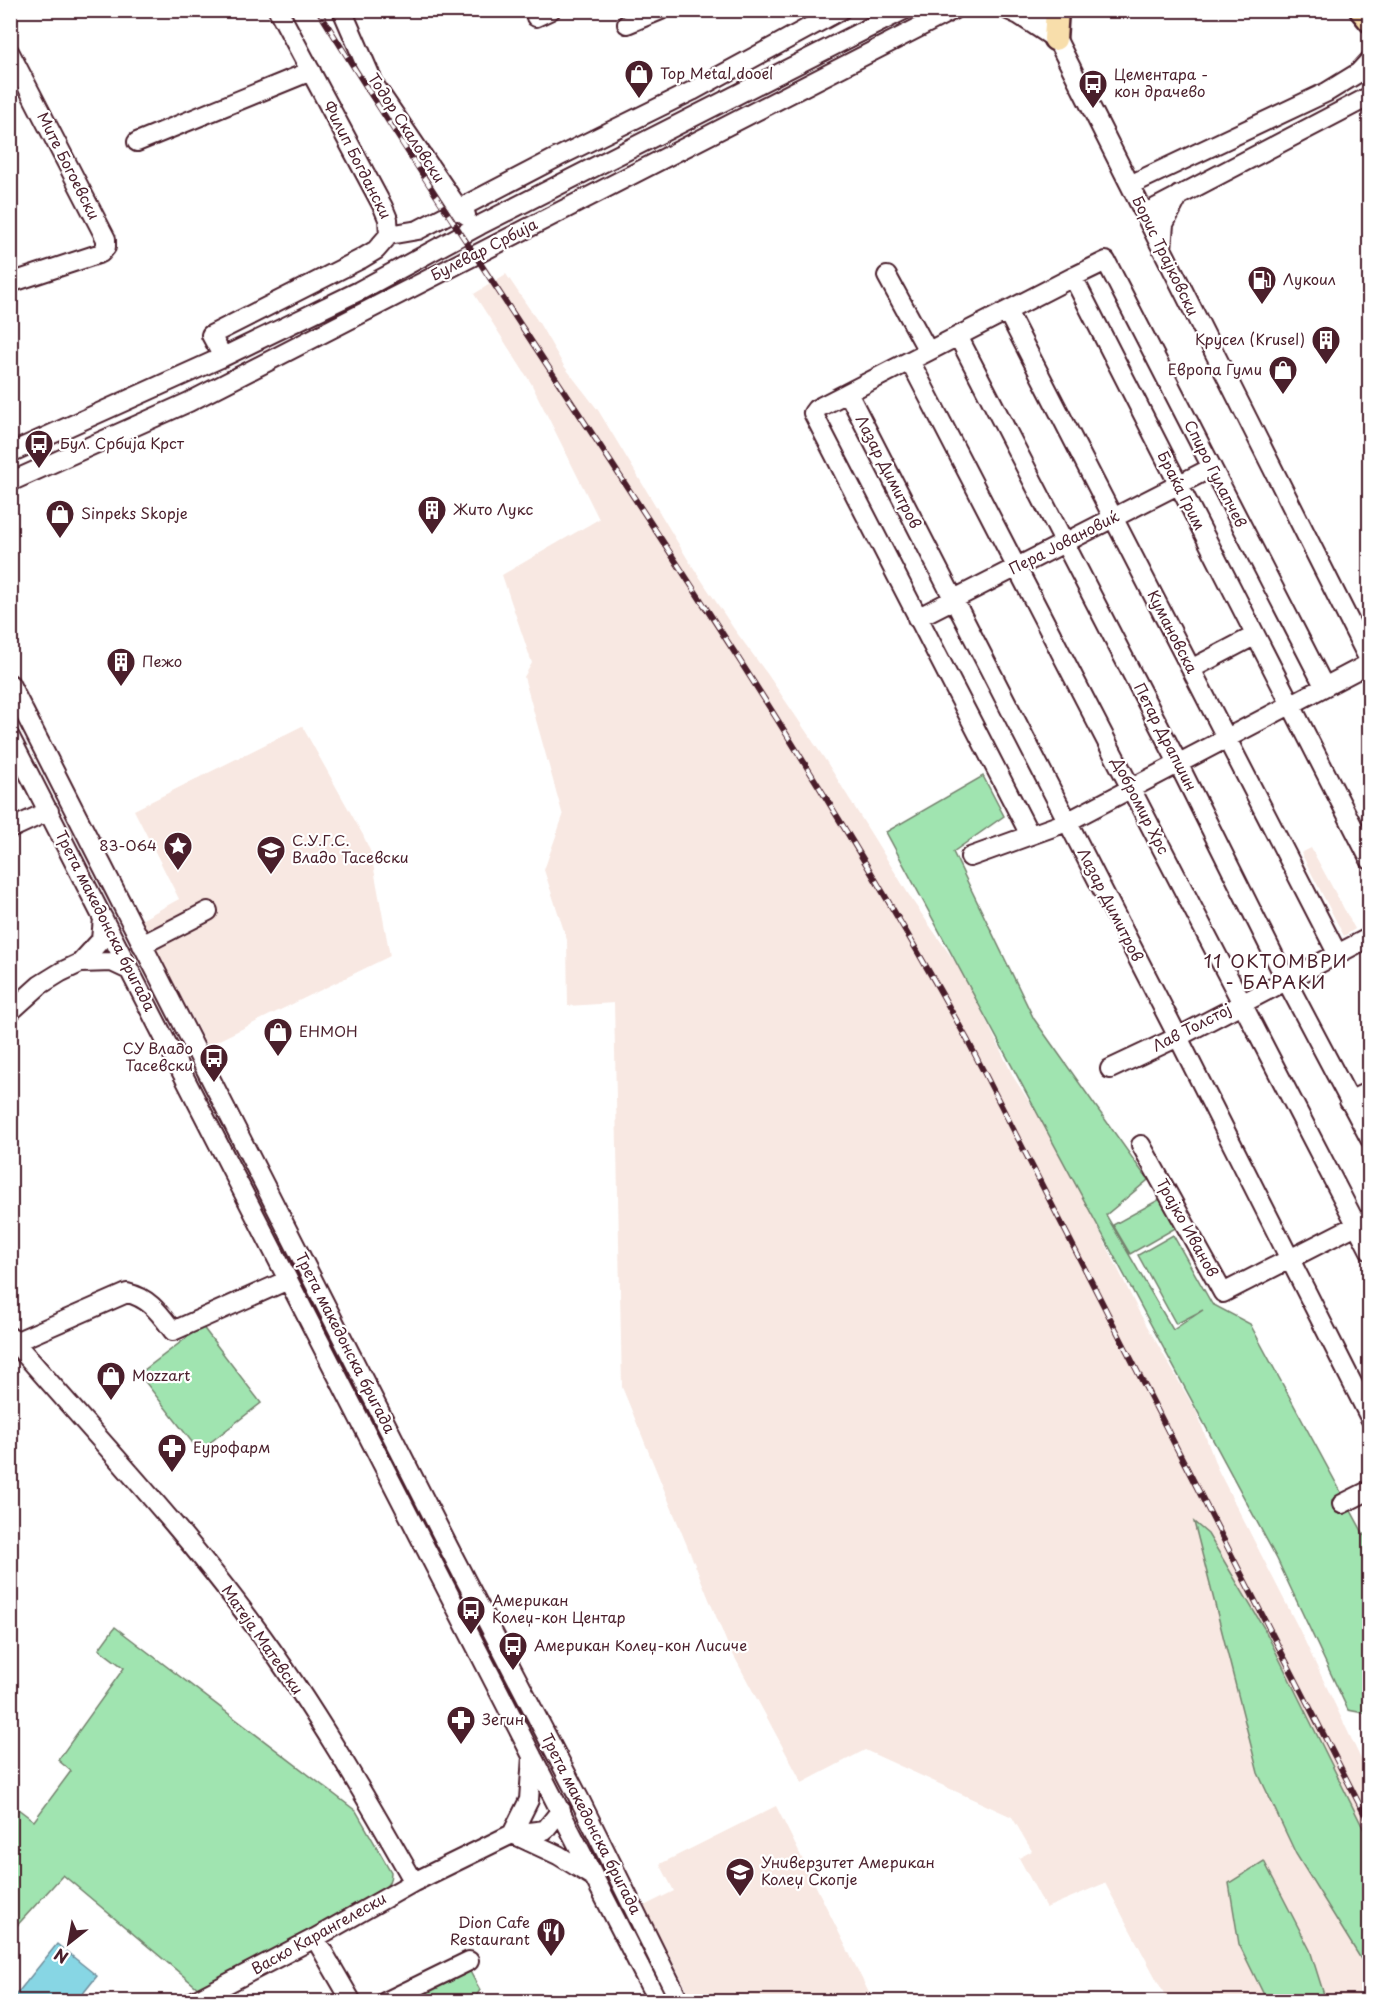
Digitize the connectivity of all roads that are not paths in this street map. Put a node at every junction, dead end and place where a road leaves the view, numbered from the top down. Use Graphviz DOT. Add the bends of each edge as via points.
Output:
graph roads {
  1 [pos="278,10"];
  2 [pos="342,10"];
  3 [pos="660,10"];
  4 [pos="841,10"];
  5 [pos="904,10"];
  6 [pos="969,10"];
  7 [pos="1008,10"];
  8 [pos="1042,10"];
  9 [pos="1056,10"];
  10 [pos="1361,10"];
  11 [pos="949,13"];
  12 [pos="1370,21"];
  13 [pos="627,24"];
  14 [pos="1055,39"];
  15 [pos="10,53"];
  16 [pos="1370,60"];
  17 [pos="311,71"];
  18 [pos="1370,96"];
  19 [pos="137,142"];
  20 [pos="1113,150"];
  21 [pos="1164,170"];
  22 [pos="1130,185"];
  23 [pos="1179,195"];
  24 [pos="459,209"];
  25 [pos="1144,214"];
  26 [pos="480,225"];
  27 [pos="389,235"];
  28 [pos="1162,252"];
  29 [pos="887,276"];
  30 [pos="1073,277"];
  31 [pos="10,283"];
  32 [pos="1007,311"];
  33 [pos="958,336"];
  34 [pos="928,351"];
  35 [pos="223,357"];
  36 [pos="910,361"];
  37 [pos="848,393"];
  38 [pos="10,453"];
  39 [pos="1212,468"];
  40 [pos="10,482"];
  41 [pos="1178,485"];
  42 [pos="1113,518"];
  43 [pos="1065,543"];
  44 [pos="1016,567"];
  45 [pos="953,599"];
  46 [pos="917,618"];
  47 [pos="1254,636"];
  48 [pos="1370,662"];
  49 [pos="1191,669"];
  50 [pos="10,684"];
  51 [pos="1324,686"];
  52 [pos="1289,705"];
  53 [pos="10,737"];
  54 [pos="1226,738"];
  55 [pos="1179,763"];
  56 [pos="1131,788"];
  57 [pos="50,811"];
  58 [pos="1067,822"];
  59 [pos="10,829"];
  60 [pos="1030,835"];
  61 [pos="970,857"];
  62 [pos="1370,860"];
  63 [pos="208,911"];
  64 [pos="103,918"];
  65 [pos="1370,937"];
  66 [pos="142,945"];
  67 [pos="1337,953"];
  68 [pos="80,963"];
  69 [pos="129,970"];
  70 [pos="1286,980"];
  71 [pos="1240,1003"];
  72 [pos="10,1012"];
  73 [pos="1178,1037"];
  74 [pos="1110,1069"];
  75 [pos="1370,1091"];
  76 [pos="1349,1101"];
  77 [pos="1370,1140"];
  78 [pos="1141,1145"];
  79 [pos="1363,1221"];
  80 [pos="1370,1251"];
  81 [pos="1290,1259"];
  82 [pos="288,1280"];
  83 [pos="13,1340"];
  84 [pos="1370,1418"];
  85 [pos="1370,1490"];
  86 [pos="1342,1504"];
  87 [pos="532,1756"];
  88 [pos="580,1802"];
  89 [pos="561,1810"];
  90 [pos="512,1834"];
  91 [pos="594,1877"];
  92 [pos="414,1882"];
  93 [pos="315,1938"];
  94 [pos="469,1961"];
  95 [pos="192,2001"];
  96 [pos="352,2001"];
  97 [pos="385,2001"];
  98 [pos="658,2001"];
  99 [pos="680,2001"];
  1 -- 17 [label="street, Филип Богдански"];
  2 -- 24 [label="street, Тодор Скаловски" via="375,86"];
  3 -- 13 [label="street"];
  4 -- 24 [label="street"];
  5 -- 26 [label="street, Булевар Србија"];
  6 -- 11 [label="street, Булевар Србија"];
  7 -- 14 [label="street"];
  8 -- 14 [label="street, Борис Трајковски"];
  9 -- 14 [label="main road"];
  10 -- 12 [label="main road"];
  11 -- 40 [label="street, Булевар Србија" via="189,402"];
  14 -- 20 [label="street, Борис Трајковски"];
  15 -- 31 [label="street, Мите Богоевски" via="106,239 101,253"];
  16 -- 21 [label="street" via="1359,73 1327,92"];
  17 -- 19 [label="street"];
  17 -- 27 [label="street, Филип Богдански" via="383,207"];
  18 -- 23 [label="street"];
  20 -- 21 [label="street" via="1139,167"];
  20 -- 22 [label="street, Борис Трајковски"];
  21 -- 22 [label="street"];
  22 -- 25 [label="street, Борис Трајковски"];
  23 -- 25 [label="street"];
  23 -- 28 [label="street" via="1164,224"];
  24 -- 26 [label="street, Тодор Скаловски"];
  24 -- 27 [label="street" via="418,230"];
  25 -- 28 [label="street, Борис Трајковски"];
  26 -- 35 [label="street, Булевар Србија" via="359,291"];
  27 -- 35 [label="street, Филип Богдански" via="361,259 211,335"];
  28 -- 48 [label="street, Борис Трајковски"];
  29 -- 34 [label="street"];
  30 -- 32 [label="street"];
  30 -- 39 [label="street, Спиро Гулапчев" via="1106,261"];
  30 -- 41 [label="street, Браќа Грим"];
  32 -- 33 [label="street"];
  32 -- 42 [label="street, Кумановска"];
  33 -- 34 [label="street"];
  33 -- 43 [label="street, Петар Драпшин"];
  34 -- 36 [label="street"];
  35 -- 38 [label="street, Булевар Србија"];
  36 -- 37 [label="street"];
  36 -- 44 [label="street, Добромир Хрс"];
  37 -- 45 [label="street, Лазар Димитров"];
  37 -- 46 [label="street" via="813,413"];
  39 -- 41 [label="street, Пера Јовановиќ"];
  39 -- 51 [label="street, Спиро Гулапчев"];
  41 -- 42 [label="street, Пера Јовановиќ"];
  41 -- 47 [label="street, Браќа Грим"];
  42 -- 43 [label="street, Пера Јовановиќ"];
  42 -- 49 [label="street, Кумановска"];
  43 -- 44 [label="street, Пера Јовановиќ"];
  43 -- 55 [label="street, Петар Драпшин"];
  44 -- 45 [label="street, Пера Јовановиќ"];
  44 -- 56 [label="street, Добромир Хрс"];
  45 -- 46 [label="street, Пера Јовановиќ"];
  45 -- 58 [label="street, Лазар Димитров"];
  46 -- 60 [label="street"];
  47 -- 49 [label="street"];
  47 -- 52 [label="street, Браќа Грим"];
  48 -- 51 [label="street"];
  49 -- 54 [label="street, Кумановска"];
  50 -- 66 [label="street, Трета македонска бригада"];
  51 -- 52 [label="street"];
  52 -- 54 [label="street"];
  52 -- 62 [label="street, Браќа Грим"];
  53 -- 57 [label="street, Трета македонска бригада"];
  54 -- 55 [label="street"];
  54 -- 67 [label="street, Кумановска"];
  55 -- 56 [label="street"];
  55 -- 70 [label="street, Петар Драпшин"];
  56 -- 58 [label="street"];
  56 -- 71 [label="street, Добромир Хрс"];
  57 -- 59 [label="street"];
  57 -- 64 [label="street, Трета македонска бригада"];
  58 -- 60 [label="street"];
  58 -- 73 [label="street, Лазар Димитров"];
  60 -- 61 [label="street"];
  63 -- 66 [label="street"];
  64 -- 68 [label="street" via="101,940"];
  64 -- 69 [label="street, Трета македонска бригада"];
  65 -- 67 [label="street, Лав Толстој"];
  66 -- 88 [label="street, Трета македонска бригада"];
  67 -- 70 [label="street, Лав Толстој"];
  68 -- 69 [label="street" via="112,962"];
  68 -- 72 [label="street" via="40,986"];
  69 -- 82 [label="street, Трета македонска бригада"];
  70 -- 71 [label="street, Лав Толстој"];
  70 -- 76 [label="street, Петар Драпшин"];
  71 -- 73 [label="street, Лав Толстој"];
  71 -- 79 [label="street, Добромир Хрс"];
  73 -- 74 [label="street, Лав Толстој"];
  73 -- 81 [label="street, Лазар Димитров"];
  75 -- 76 [label="street"];
  76 -- 77 [label="street, Петар Драпшин"];
  78 -- 81 [label="street, Трајко Иванов" via="1223,1293"];
  79 -- 80 [label="street, Добромир Хрс"];
  79 -- 81 [label="street, Трајко Иванов"];
  81 -- 84 [label="street, Лазар Димитров"];
  82 -- 83 [label="street" via="173,1331 154,1306 127,1293"];
  82 -- 87 [label="street, Трета македонска бригада"];
  83 -- 92 [label="street, Матеја Матевски" via="107,1445 253,1624 359,1786"];
  85 -- 86 [label="street"];
  87 -- 89 [label="street, Трета македонска бригада"];
  87 -- 90 [label="street" via="529,1800"];
  88 -- 89 [label="street"];
  88 -- 99 [label="street, Трета македонска бригада"];
  89 -- 90 [label="street" via="545,1830"];
  89 -- 91 [label="street, Трета македонска бригада"];
  90 -- 91 [label="street"];
  90 -- 92 [label="street"];
  91 -- 98 [label="street, Трета македонска бригада"];
  92 -- 93 [label="street, Васко Карангелески"];
  93 -- 95 [label="street, Васко Карангелески"];
  93 -- 96 [label="street"];
  94 -- 97 [label="street"];
}
